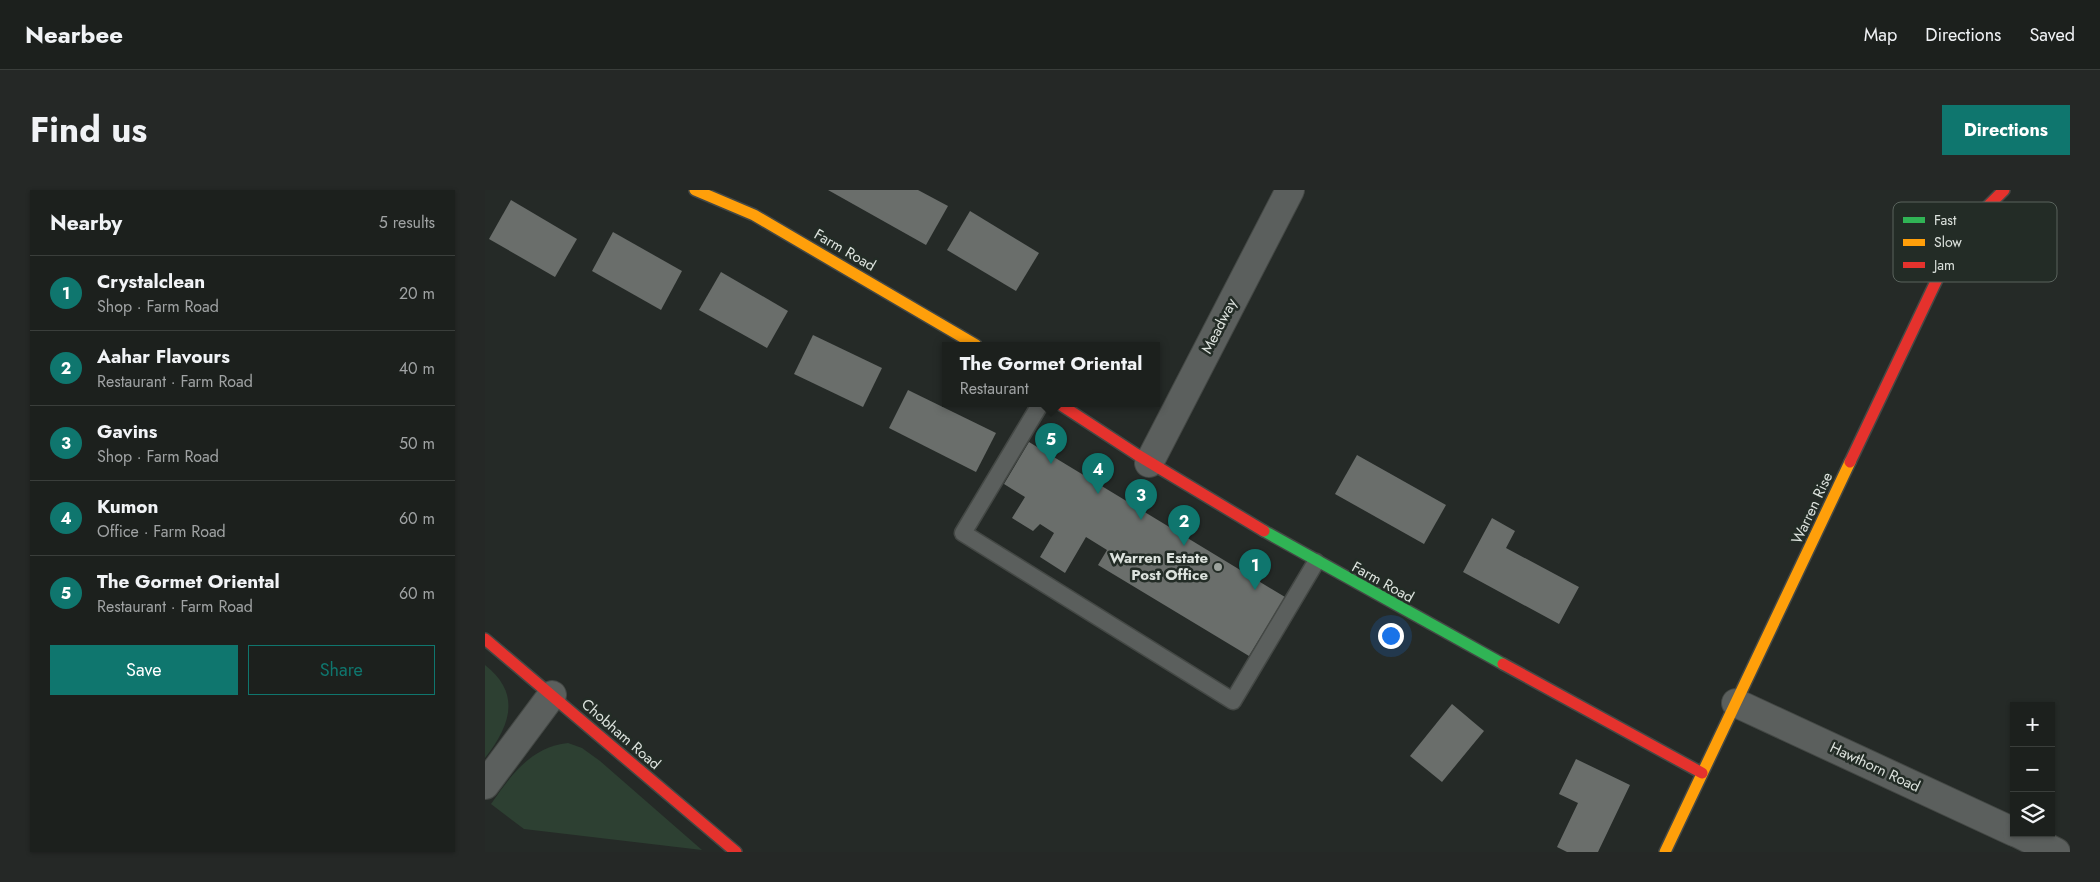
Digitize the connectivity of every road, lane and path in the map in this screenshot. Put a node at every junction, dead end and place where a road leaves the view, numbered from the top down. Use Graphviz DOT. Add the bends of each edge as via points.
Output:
graph roads {
  1 [pos="695,190"];
  2 [pos="1290,190"];
  3 [pos="2004,190"];
  4 [pos="1992,202"];
  5 [pos="1936,282"];
  6 [pos="971,342"];
  7 [pos="1039,407"];
  8 [pos="1064,407"];
  9 [pos="1149,463"];
  10 [pos="1316,562"];
  11 [pos="485,639"];
  12 [pos="552,695"];
  13 [pos="1736,703"];
  14 [pos="1702,773"];
  15 [pos="485,785"];
  16 [pos="2010,831"];
  17 [pos="2024,837"];
  18 [pos="736,852"];
  19 [pos="1665,852"];
  20 [pos="2056,852"];
  1 -- 6 [label="street, Farm Road" via="755,216"];
  2 -- 9 [label="street, Meadway"];
  3 -- 4 [label="street, Warren Rise"];
  5 -- 13 [label="street, Warren Rise"];
  7 -- 10 [label="lane" via="963,534 1233,701"];
  8 -- 9 [label="street, Farm Road"];
  9 -- 10 [label="street, Farm Road"];
  10 -- 14 [label="street, Farm Road"];
  11 -- 12 [label="street, Chobham Road"];
  12 -- 15 [label="street"];
  12 -- 18 [label="street, Chobham Road"];
  13 -- 14 [label="street, Warren Rise"];
  13 -- 16 [label="street, Hawthorn Road"];
  14 -- 19 [label="street, Warren Rise"];
  17 -- 20 [label="street, Hawthorn Road"];
}
